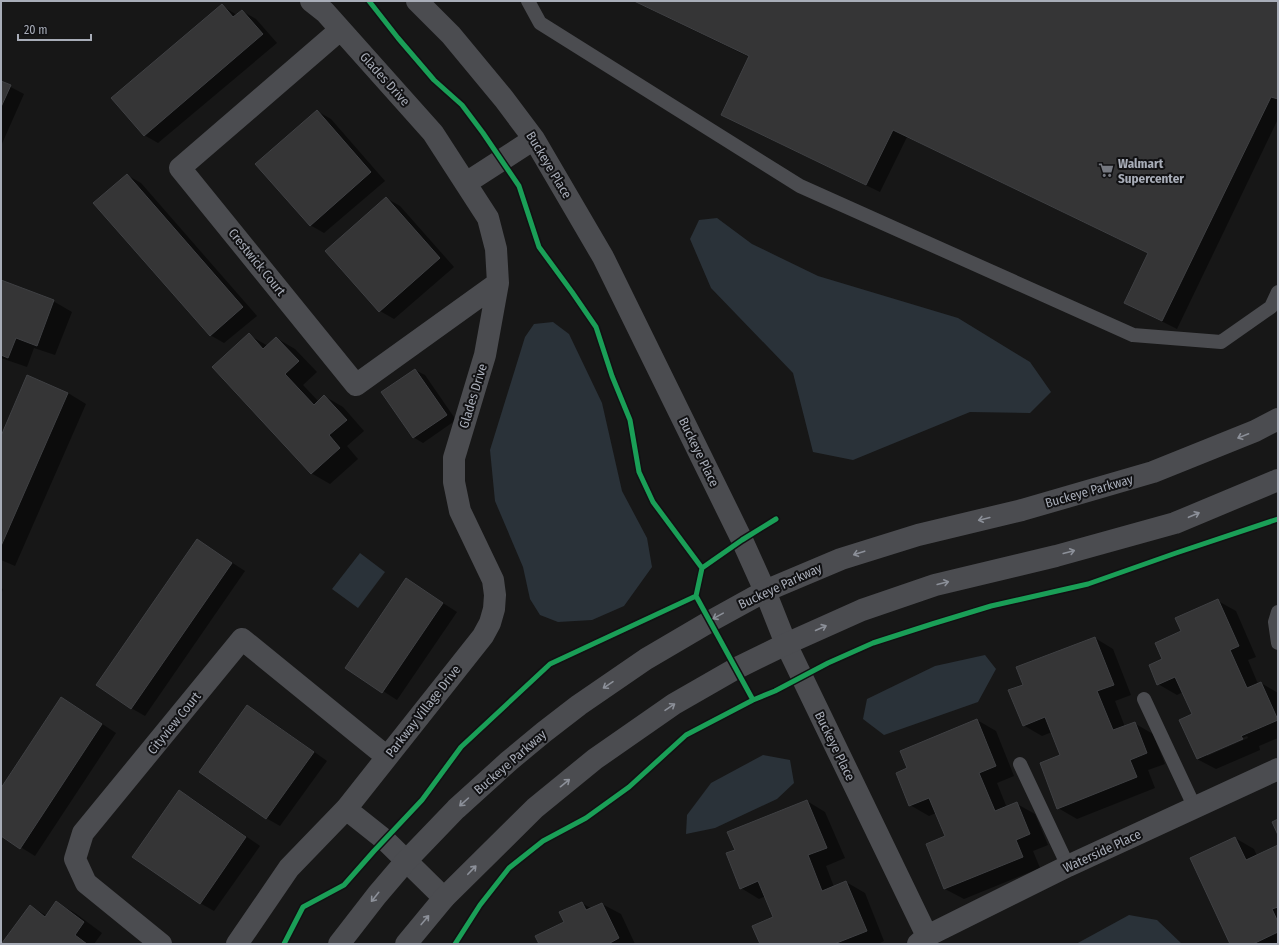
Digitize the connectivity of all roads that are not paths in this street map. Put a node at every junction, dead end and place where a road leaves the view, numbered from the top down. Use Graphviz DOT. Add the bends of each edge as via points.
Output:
graph roads {
  1 [pos="311,1"];
  2 [pos="417,1"];
  3 [pos="528,1"];
  4 [pos="340,30"];
  5 [pos="534,139"];
  6 [pos="466,183"];
  7 [pos="498,283"];
  8 [pos="1278,292"];
  9 [pos="1278,419"];
  10 [pos="1278,480"];
  11 [pos="765,590"];
  12 [pos="494,609"];
  13 [pos="1278,612"];
  14 [pos="1278,643"];
  15 [pos="786,644"];
  16 [pos="1144,699"];
  17 [pos="387,757"];
  18 [pos="1020,764"];
  19 [pos="1278,769"];
  20 [pos="1195,808"];
  21 [pos="346,809"];
  22 [pos="406,861"];
  23 [pos="1068,866"];
  24 [pos="444,898"];
  25 [pos="922,940"];
  26 [pos="161,944"];
  27 [pos="237,944"];
  28 [pos="339,944"];
  29 [pos="406,944"];
  1 -- 4 [label="street, Glades Drive"];
  2 -- 5 [label="street, Buckeye Place" via="451,35"];
  3 -- 8 [label="lane" via="540,23 800,186 1133,335 1221,342 1271,307"];
  4 -- 6 [label="street, Glades Drive" via="433,133"];
  4 -- 7 [label="street, Crestwick Court" via="180,168 356,385"];
  5 -- 6 [label="street"];
  5 -- 11 [label="street, Buckeye Place" via="603,257"];
  6 -- 7 [label="street, Glades Drive" via="488,218 496,248"];
  7 -- 12 [label="street, Glades Drive" via="485,355 454,458 454,482 460,511 493,580"];
  9 -- 11 [label="street, Buckeye Parkway, one-way" via="1255,431 1153,472 1022,510 918,535 841,559"];
  15 -- 10 [label="street, one-way" via="862,610 935,585 1056,556 1175,523"];
  11 -- 15 [label="street, Buckeye Place"];
  11 -- 22 [label="street, Buckeye Parkway, one-way" via="646,659 567,714 509,761 456,809"];
  12 -- 17 [label="street, Parkway Village Drive" via="483,636"];
  13 -- 14 [label="lane" via="1275,622"];
  24 -- 15 [label="street, one-way" via="534,808 595,759 674,704"];
  15 -- 25 [label="street, Buckeye Place"];
  16 -- 20 [label="lane"];
  17 -- 21 [label="street, Parkway Village Drive"];
  17 -- 26 [label="street, Cityview Court" via="242,639 83,833 75,858 86,883"];
  18 -- 23 [label="lane"];
  19 -- 20 [label="street, Waterside Place"];
  20 -- 23 [label="street, Waterside Place"];
  21 -- 22 [label="street" via="385,840"];
  21 -- 27 [label="street, Parkway Village Drive" via="289,868"];
  22 -- 24 [label="street"];
  22 -- 28 [label="street, Buckeye Parkway, one-way"];
  23 -- 25 [label="street, Waterside Place"];
  29 -- 24 [label="street, one-way"];
}
